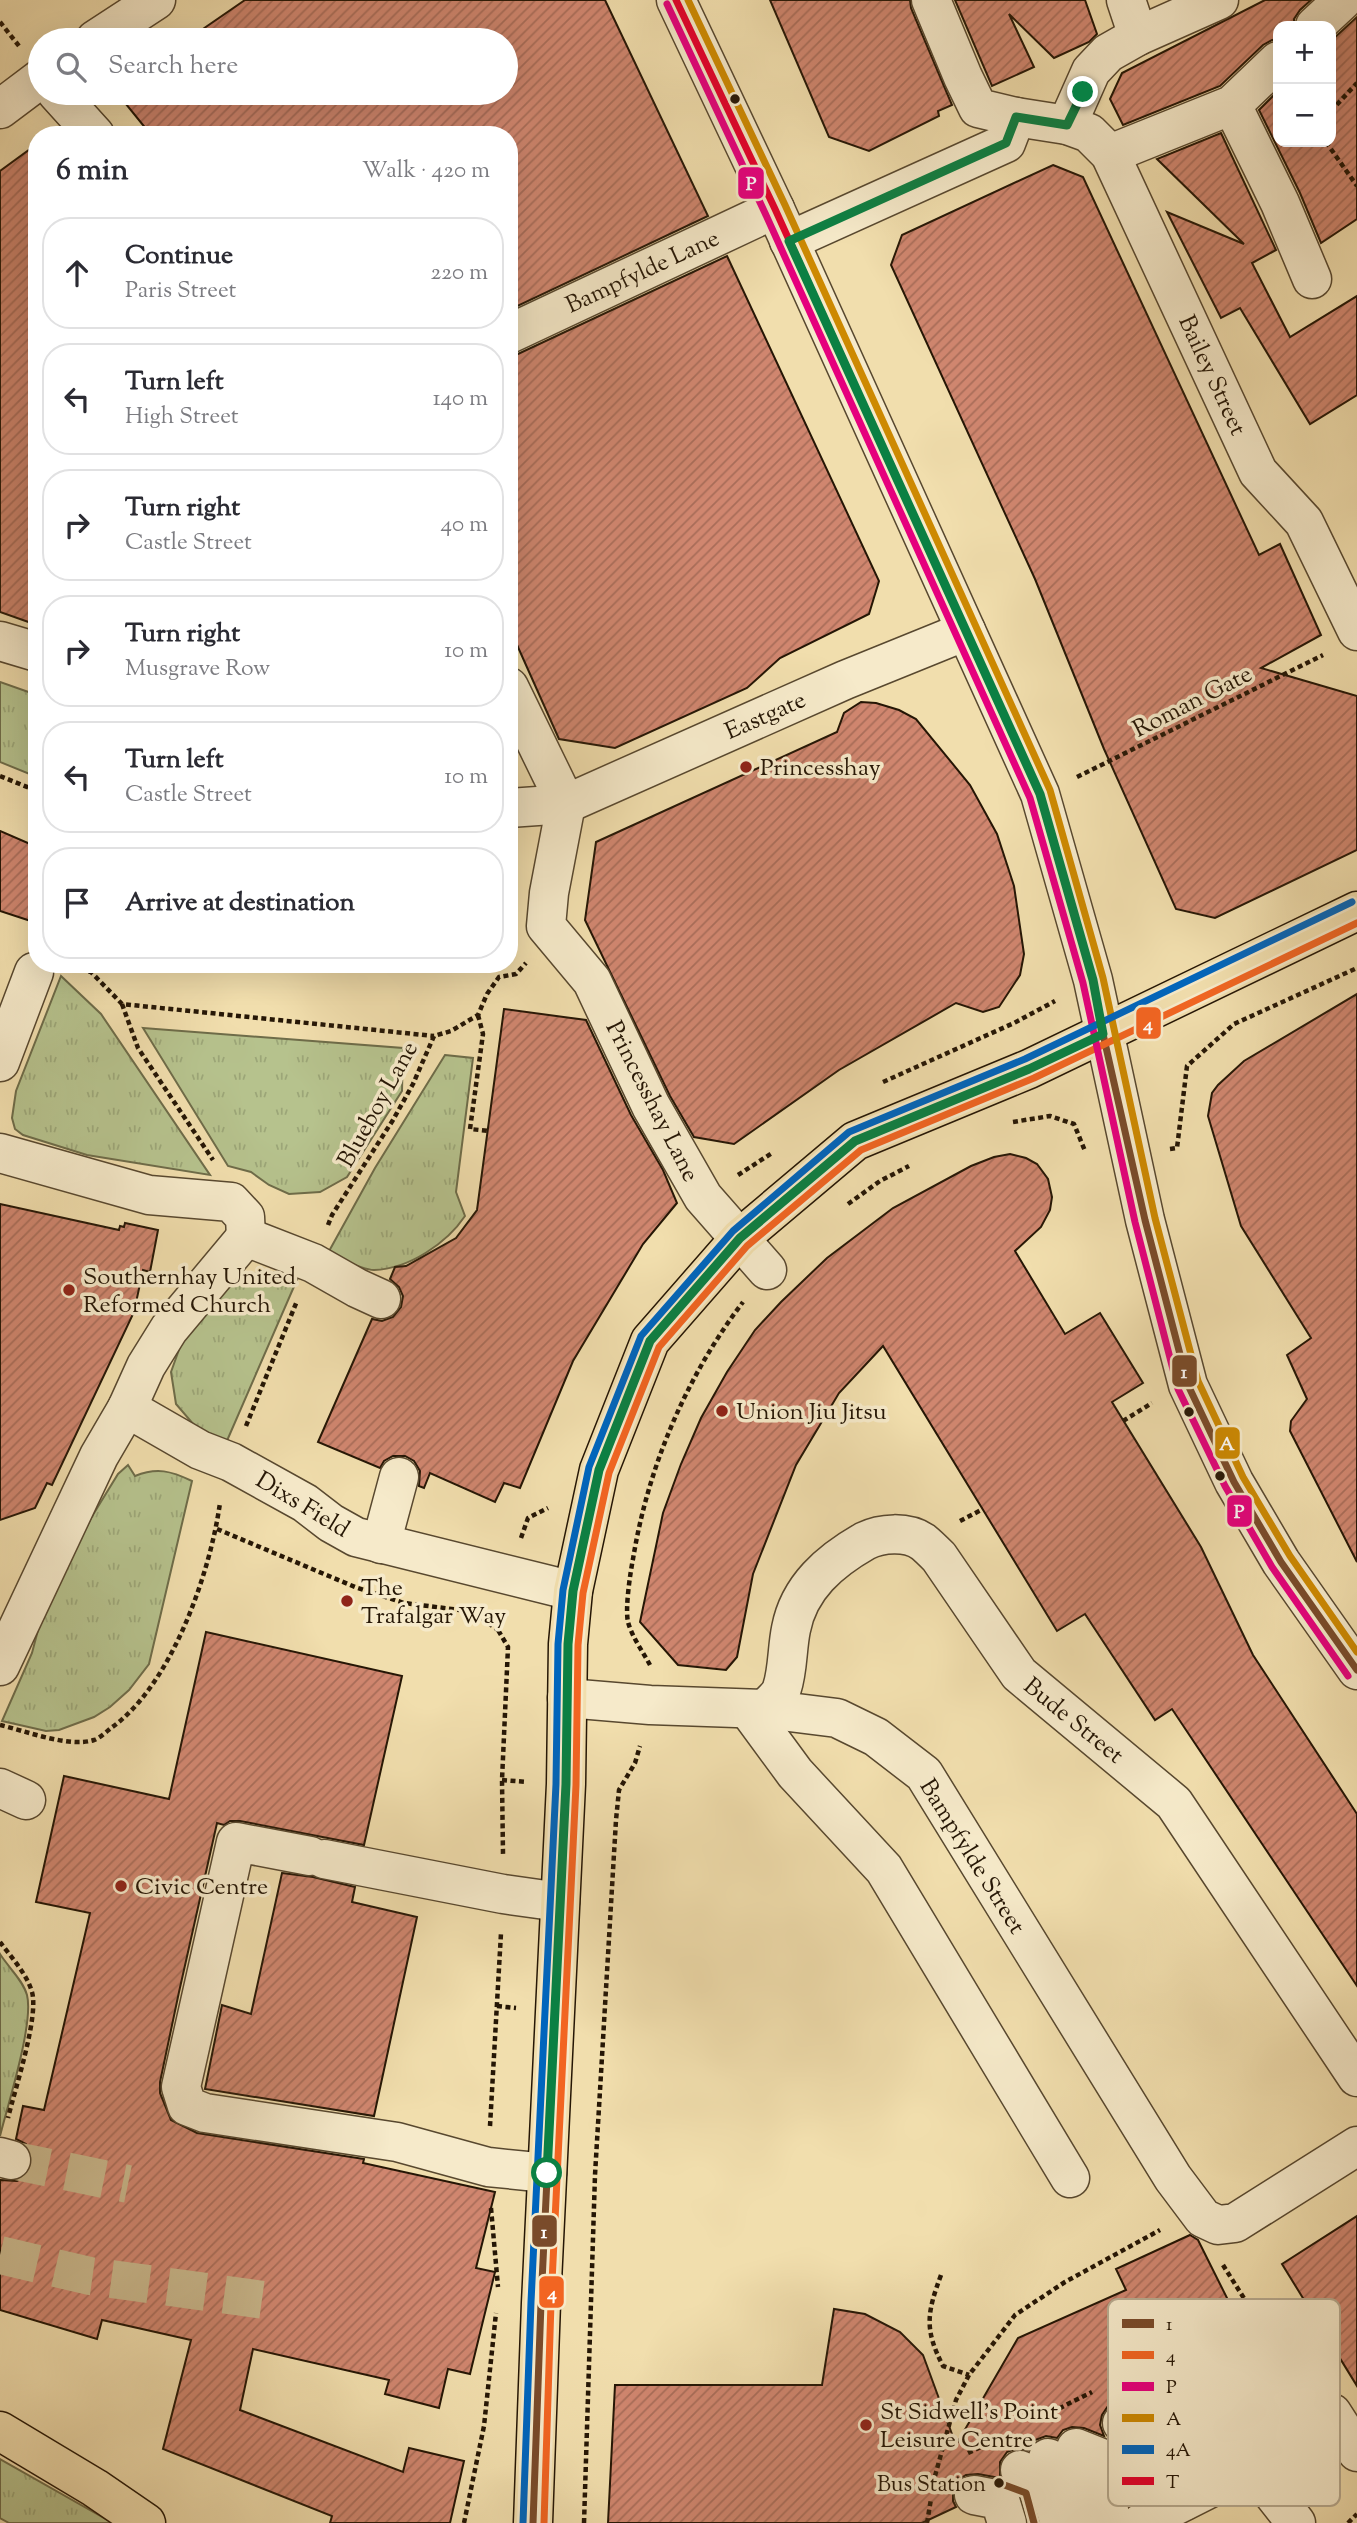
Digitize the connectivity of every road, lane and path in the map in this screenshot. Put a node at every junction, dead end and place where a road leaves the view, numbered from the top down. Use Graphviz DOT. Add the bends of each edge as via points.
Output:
graph roads {
  1 [pos="156,0"];
  2 [pos="676,0"];
  3 [pos="931,0"];
  4 [pos="1126,0"];
  5 [pos="1219,0"];
  6 [pos="1343,0"];
  7 [pos="1320,21"];
  8 [pos="113,28"];
  9 [pos="1138,36"];
  10 [pos="1273,66"];
  11 [pos="1357,83"];
  12 [pos="28,88"];
  13 [pos="68,105"];
  14 [pos="1232,105"];
  15 [pos="1336,106"];
  16 [pos="0,109"];
  17 [pos="1016,117"];
  18 [pos="1067,125"];
  19 [pos="87,126"];
  20 [pos="1330,147"];
  21 [pos="1110,154"];
  22 [pos="1357,186"];
  23 [pos="782,225"];
  24 [pos="1312,279"];
  25 [pos="518,330"];
  26 [pos="966,631"];
  27 [pos="0,641"];
  28 [pos="1343,641"];
  29 [pos="28,649"];
  30 [pos="518,705"];
  31 [pos="0,776"];
  32 [pos="28,787"];
  33 [pos="1040,794"];
  34 [pos="566,804"];
  35 [pos="518,807"];
  36 [pos="1357,911"];
  37 [pos="546,926"];
  38 [pos="1357,968"];
  39 [pos="518,972"];
  40 [pos="46,973"];
  41 [pos="92,973"];
  42 [pos="517,973"];
  43 [pos="122,1003"];
  44 [pos="478,1015"];
  45 [pos="1103,1034"];
  46 [pos="434,1036"];
  47 [pos="0,1062"];
  48 [pos="1012,1123"];
  49 [pos="489,1131"];
  50 [pos="0,1153"];
  51 [pos="1132,1159"];
  52 [pos="916,1163"];
  53 [pos="231,1202"];
  54 [pos="839,1212"];
  55 [pos="246,1237"];
  56 [pos="740,1238"];
  57 [pos="313,1263"];
  58 [pos="767,1270"];
  59 [pos="381,1299"];
  60 [pos="127,1408"];
  61 [pos="232,1462"];
  62 [pos="399,1476"];
  63 [pos="381,1544"];
  64 [pos="509,1574"];
  65 [pos="573,1591"];
  66 [pos="628,1622"];
  67 [pos="0,1665"];
  68 [pos="1357,1670"];
  69 [pos="567,1698"];
  70 [pos="650,1704"];
  71 [pos="757,1709"];
  72 [pos="0,1725"];
  73 [pos="503,1894"];
  74 [pos="560,1902"];
  75 [pos="0,1942"];
  76 [pos="1357,2077"];
  77 [pos="1357,2146"];
  78 [pos="6,2148"];
  79 [pos="488,2167"];
  80 [pos="547,2173"];
  81 [pos="1070,2178"];
  82 [pos="1198,2210"];
  83 [pos="941,2275"];
  84 [pos="499,2295"];
  85 [pos="497,2308"];
  86 [pos="969,2375"];
  87 [pos="1340,2429"];
  88 [pos="0,2431"];
  89 [pos="1108,2433"];
  90 [pos="1108,2434"];
  91 [pos="1108,2434"];
  92 [pos="1108,2435"];
  93 [pos="1108,2442"];
  94 [pos="1352,2454"];
  95 [pos="934,2482"];
  96 [pos="932,2493"];
  97 [pos="1108,2504"];
  98 [pos="1209,2506"];
  99 [pos="1357,2514"];
  100 [pos="146,2523"];
  101 [pos="464,2523"];
  102 [pos="533,2523"];
  103 [pos="584,2523"];
  104 [pos="927,2523"];
  105 [pos="1007,2523"];
  106 [pos="1034,2523"];
  107 [pos="1060,2523"];
  108 [pos="1086,2523"];
  109 [pos="1296,2523"];
  110 [pos="1348,2523"];
  1 -- 8 [label="street"];
  2 -- 23 [label="street"];
  3 -- 17 [label="street" via="978,108"];
  4 -- 9 [label="street"];
  5 -- 9 [label="street"];
  6 -- 7 [label="street"];
  9 -- 18 [label="street" via="1108,53 1090,71"];
  10 -- 14 [label="street"];
  11 -- 15 [label="path"];
  12 -- 16 [label="street"];
  13 -- 19 [label="street"];
  14 -- 21 [label="street"];
  14 -- 24 [label="street"];
  17 -- 18 [label="street"];
  17 -- 23 [label="street, Bampfylde Lane" via="1006,143"];
  18 -- 21 [label="street, Bailey Street" via="1089,134"];
  20 -- 22 [label="path"];
  21 -- 28 [label="street, Bailey Street" via="1258,472 1304,522"];
  23 -- 25 [label="street, Bampfylde Lane"];
  23 -- 26 [label="street"];
  26 -- 33 [label="street"];
  26 -- 34 [label="street, Eastgate"];
  27 -- 29 [label="street"];
  28 -- 33 [label="path, Roman Gate"];
  30 -- 34 [label="street"];
  31 -- 32 [label="path"];
  33 -- 45 [label="street" via="1093,980"];
  34 -- 35 [label="street, Eastgate"];
  34 -- 37 [label="street"];
  36 -- 45 [label="main road"];
  37 -- 39 [label="path" via="539,945"];
  37 -- 56 [label="street, Princesshay Lane" via="592,981 651,1106 703,1197"];
  38 -- 51 [label="path" via="1234,1024 1187,1066 1177,1147"];
  40 -- 47 [label="street"];
  41 -- 43 [label="path"];
  42 -- 44 [label="path" via="499,977"];
  43 -- 46 [label="path"];
  43 -- 53 [label="path" via="138,1048 218,1169"];
  44 -- 46 [label="path, Blueboy Lane"];
  44 -- 49 [label="path" via="483,1034 470,1129"];
  45 -- 51 [label="street"];
  45 -- 56 [label="main road" via="855,1141"];
  46 -- 57 [label="path, Blueboy Lane" via="393,1120 332,1214"];
  48 -- 51 [label="path" via="1050,1116 1074,1124 1092,1170"];
  50 -- 53 [label="street" via="149,1195"];
  51 -- 68 [label="street" via="1188,1385 1234,1482 1274,1551"];
  52 -- 54 [label="path" via="880,1181"];
  53 -- 55 [label="street" via="245,1217"];
  55 -- 57 [label="street"];
  55 -- 60 [label="street" via="169,1329"];
  56 -- 58 [label="street, Princesshay Lane"];
  56 -- 65 [label="main road" via="650,1341 599,1470"];
  57 -- 59 [label="street"];
  57 -- 61 [label="path, Blueboy Lane"];
  58 -- 66 [label="path" via="716,1338 673,1423 649,1485 630,1577"];
  60 -- 61 [label="street, Dixs Field" via="200,1450"];
  60 -- 67 [label="street" via="93,1467"];
  61 -- 63 [label="street, Dixs Field" via="356,1537"];
  61 -- 72 [label="path, Blueboy Lane" via="222,1488 217,1529 181,1633 151,1690 127,1717 96,1740 76,1743"];
  62 -- 63 [label="street"];
  63 -- 64 [label="street, Dixs Field"];
  64 -- 65 [label="street, Dixs Field"];
  64 -- 73 [label="path" via="498,1630 508,1647"];
  65 -- 69 [label="main road"];
  69 -- 70 [label="street, Bampfylde Street"];
  69 -- 74 [label="main road"];
  70 -- 71 [label="street, Bampfylde Street"];
  70 -- 103 [label="path" via="635,1763 619,1790 616,1820 595,2175"];
  71 -- 76 [label="street, Bude Street" via="782,1690 791,1626 812,1581 843,1554 881,1535 922,1542 939,1557 1018,1674 1174,1803"];
  71 -- 81 [label="street" via="795,1773 884,1869"];
  71 -- 82 [label="street, Bampfylde Street" via="837,1718 876,1737 924,1774 1158,2155"];
  73 -- 74 [label="street"];
  73 -- 79 [label="path"];
  73 -- 79 [label="street" via="236,1842 181,2087 187,2106 205,2113 395,2156"];
  74 -- 80 [label="main road"];
  75 -- 78 [label="path" via="28,1982 34,2016"];
  77 -- 82 [label="street" via="1235,2222 1218,2225"];
  79 -- 80 [label="street"];
  79 -- 84 [label="path"];
  80 -- 102 [label="main road"];
  82 -- 86 [label="path" via="1014,2315"];
  83 -- 86 [label="path" via="929,2308 931,2344 943,2366"];
  85 -- 101 [label="path" via="484,2426"];
  86 -- 95 [label="path" via="956,2400"];
  87 -- 94 [label="street"];
  88 -- 100 [label="main road"];
  89 -- 105 [label="street" via="1000,2500"];
  90 -- 106 [label="street" via="1026,2493"];
  91 -- 107 [label="street" via="1047,2481"];
  92 -- 108 [label="street" via="1074,2469"];
  93 -- 97 [label="street" via="1101,2458"];
  96 -- 104 [label="path"];
  98 -- 109 [label="street"];
  99 -- 110 [label="path"];
}
